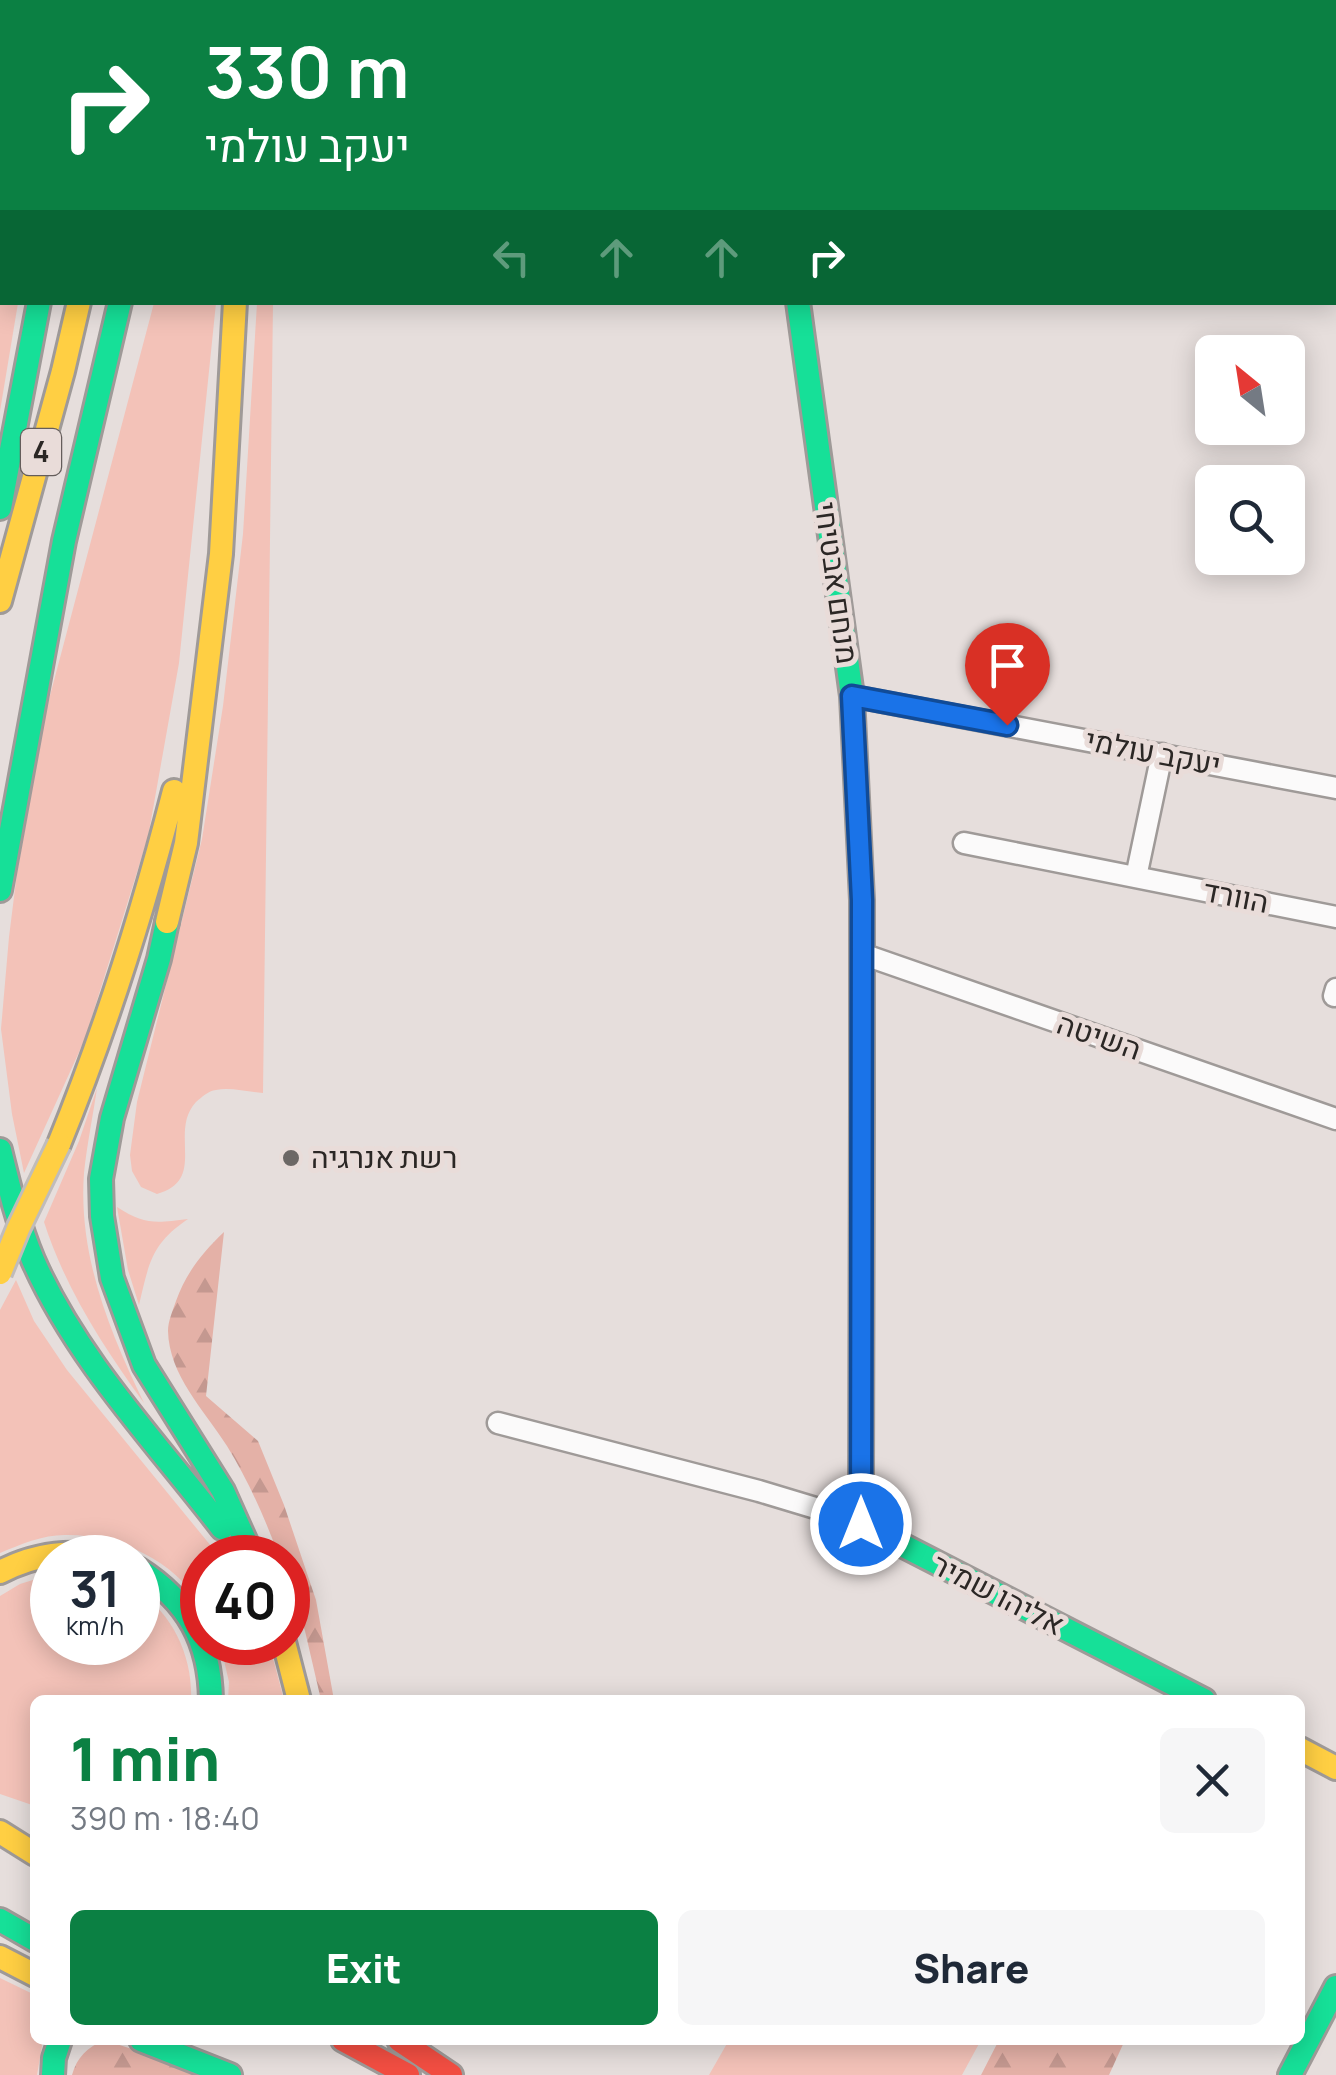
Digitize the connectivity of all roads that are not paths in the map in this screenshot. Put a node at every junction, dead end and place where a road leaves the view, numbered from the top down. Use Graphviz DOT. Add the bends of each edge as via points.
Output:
graph roads {
  1 [pos="38,305"];
  2 [pos="78,305"];
  3 [pos="119,305"];
  4 [pos="798,305"];
  5 [pos="235,307"];
  6 [pos="0,508"];
  7 [pos="64,541"];
  8 [pos="0,601"];
  9 [pos="213,620"];
  10 [pos="852,696"];
  11 [pos="1162,754"];
  12 [pos="0,765"];
  13 [pos="1336,788"];
  14 [pos="964,843"];
  15 [pos="1136,877"];
  16 [pos="0,890"];
  17 [pos="1336,917"];
  18 [pos="862,954"];
  19 [pos="1336,1119"];
  20 [pos="0,1150"];
  21 [pos="0,1272"];
  22 [pos="498,1423"];
  23 [pos="861,1524"];
  24 [pos="227,1535"];
  25 [pos="243,1535"];
  26 [pos="30,1558"];
  27 [pos="0,1572"];
  28 [pos="160,1583"];
  29 [pos="290,1665"];
  30 [pos="211,1695"];
  31 [pos="298,1695"];
  32 [pos="1194,1695"];
  33 [pos="1305,1752"];
  34 [pos="1336,1768"];
  35 [pos="0,1816"];
  36 [pos="30,1826"];
  37 [pos="0,1832"];
  38 [pos="30,1851"];
  39 [pos="0,1855"];
  40 [pos="30,1871"];
  41 [pos="0,1920"];
  42 [pos="30,1937"];
  43 [pos="0,1957"];
  44 [pos="30,1972"];
  45 [pos="1336,1988"];
  46 [pos="58,2045"];
  47 [pos="153,2045"];
  48 [pos="171,2045"];
  49 [pos="208,2045"];
  50 [pos="353,2045"];
  51 [pos="407,2045"];
  52 [pos="53,2075"];
  53 [pos="230,2075"];
  54 [pos="258,2075"];
  55 [pos="408,2075"];
  56 [pos="451,2075"];
  57 [pos="1290,2075"];
  1 -- 6 [label="main road"];
  2 -- 8 [label="main road, 4"];
  3 -- 7 [label="main road, 4"];
  4 -- 10 [label="main road, מנחם אבטיחי"];
  5 -- 9 [label="main road"];
  7 -- 12 [label="main road, 4"];
  7 -- 16 [label="main road"];
  9 -- 21 [label="main road, bridge" via="148,894 102,1039"];
  9 -- 25 [label="main road" via="186,844 112,1118 102,1216 130,1334"];
  10 -- 11 [label="street, יעקב עולמי"];
  10 -- 18 [label="main road, מנחם אבטיחי"];
  11 -- 13 [label="street, יעקב עולמי"];
  11 -- 15 [label="street"];
  14 -- 15 [label="street, הוורד"];
  15 -- 17 [label="street, הוורד"];
  18 -- 19 [label="street, השיטה"];
  18 -- 23 [label="main road, מנחם אבטיחי"];
  20 -- 24 [label="main road" via="30,1255 68,1327"];
  22 -- 23 [label="street, אליהו שמיר"];
  23 -- 32 [label="main road, אליהו שמיר"];
  26 -- 27 [label="main road"];
  28 -- 30 [label="main road" via="194,1624"];
  29 -- 31 [label="main road"];
  33 -- 34 [label="main road"];
  35 -- 36 [label="main road"];
  37 -- 38 [label="main road"];
  39 -- 40 [label="main road"];
  41 -- 42 [label="main road"];
  43 -- 44 [label="main road"];
  45 -- 57 [label="main road"];
  46 -- 52 [label="main road"];
  47 -- 53 [label="main road"];
  48 -- 53 [label="main road"];
  49 -- 54 [label="main road"];
  50 -- 55 [label="main road"];
  51 -- 56 [label="main road"];
}
